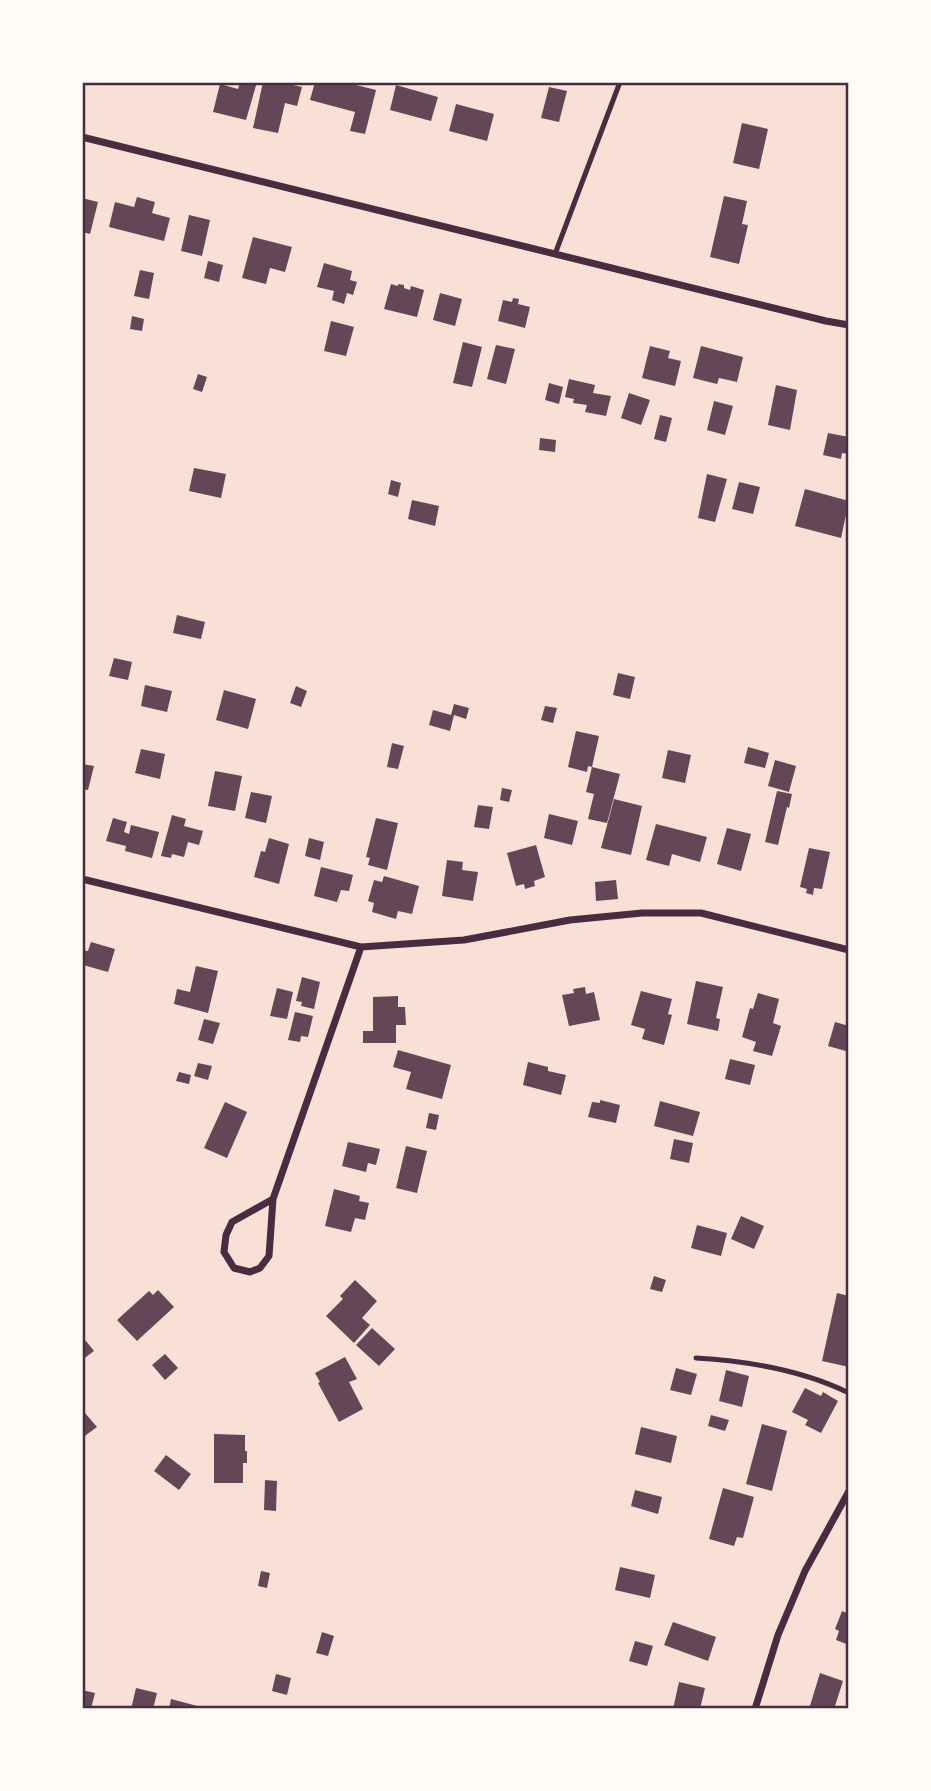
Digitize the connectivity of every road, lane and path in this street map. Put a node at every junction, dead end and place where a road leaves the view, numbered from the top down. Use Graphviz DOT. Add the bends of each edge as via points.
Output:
graph roads {
  1 [pos="620,82"];
  2 [pos="82,137"];
  3 [pos="555,254"];
  4 [pos="849,325"];
  5 [pos="82,879"];
  6 [pos="361,947"];
  7 [pos="849,950"];
  8 [pos="273,1199"];
  9 [pos="696,1358"];
  10 [pos="849,1393"];
  11 [pos="849,1491"];
  12 [pos="755,1709"];
  1 -- 3 [label="lane"];
  2 -- 3 [label="street"];
  3 -- 4 [label="street"];
  5 -- 6 [label="street"];
  6 -- 7 [label="street" via="464,940 570,920 701,913"];
  6 -- 8 [label="street"];
  8 -- 8 [label="street" via="232,1222 224,1252 234,1268 250,1272 269,1256"];
  9 -- 10 [label="lane" via="733,1360 792,1373"];
  11 -- 12 [label="street" via="799,1584"];
}
